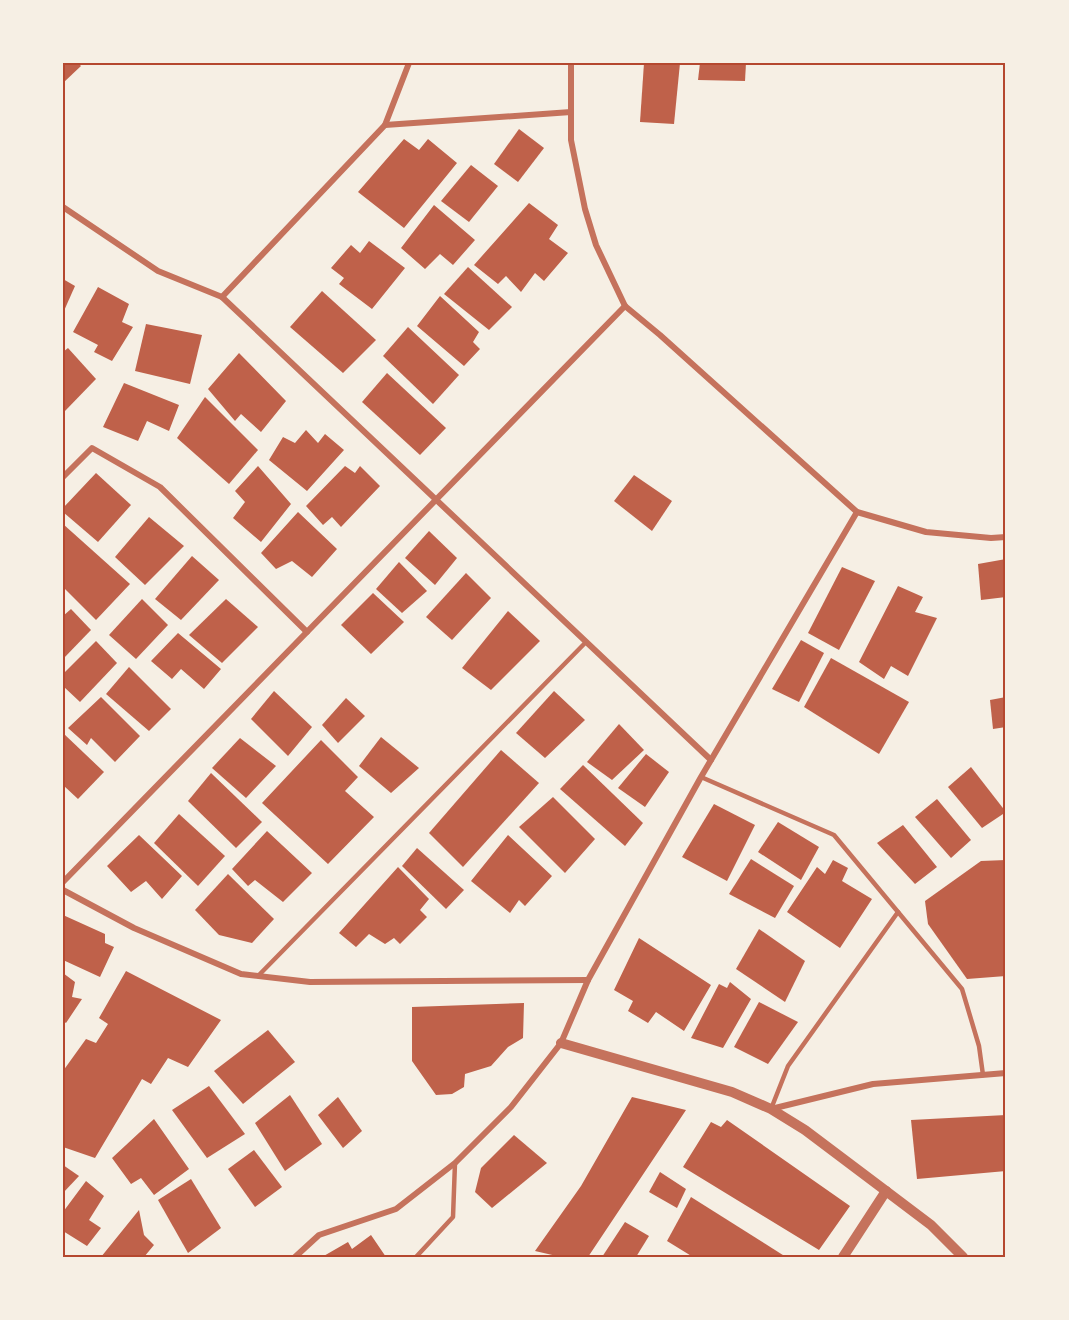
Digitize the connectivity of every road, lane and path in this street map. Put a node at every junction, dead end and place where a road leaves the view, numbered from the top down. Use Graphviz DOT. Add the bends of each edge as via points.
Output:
graph roads {
  1 [pos="409,63"];
  2 [pos="571,63"];
  3 [pos="571,112"];
  4 [pos="385,124"];
  5 [pos="63,207"];
  6 [pos="222,297"];
  7 [pos="625,306"];
  8 [pos="63,477"];
  9 [pos="435,500"];
  10 [pos="856,512"];
  11 [pos="1006,537"];
  12 [pos="307,632"];
  13 [pos="586,642"];
  14 [pos="711,760"];
  15 [pos="701,777"];
  16 [pos="63,882"];
  17 [pos="63,890"];
  18 [pos="898,912"];
  19 [pos="258,976"];
  20 [pos="588,980"];
  21 [pos="561,1043"];
  22 [pos="1006,1073"];
  23 [pos="983,1075"];
  24 [pos="771,1109"];
  25 [pos="455,1164"];
  26 [pos="886,1191"];
  27 [pos="295,1257"];
  28 [pos="416,1257"];
  29 [pos="843,1257"];
  30 [pos="963,1257"];
  1 -- 4 [label="street"];
  2 -- 3 [label="street"];
  3 -- 4 [label="street"];
  3 -- 7 [label="street" via="571,140 585,209 596,245"];
  4 -- 6 [label="street"];
  5 -- 6 [label="street" via="158,271"];
  6 -- 9 [label="street"];
  7 -- 9 [label="street"];
  7 -- 10 [label="street"];
  8 -- 12 [label="street" via="92,448 160,487"];
  9 -- 12 [label="street"];
  9 -- 13 [label="street"];
  10 -- 11 [label="street" via="926,532"];
  10 -- 14 [label="street"];
  12 -- 16 [label="street"];
  13 -- 14 [label="street"];
  13 -- 19 [label="lane"];
  14 -- 15 [label="street"];
  15 -- 18 [label="lane" via="834,835"];
  15 -- 20 [label="street"];
  17 -- 19 [label="street" via="134,928 241,974"];
  18 -- 23 [label="lane" via="962,989"];
  18 -- 24 [label="lane" via="788,1066"];
  19 -- 20 [label="street" via="310,982"];
  20 -- 21 [label="street"];
  21 -- 24 [label="street" via="732,1092"];
  21 -- 25 [label="street" via="511,1107"];
  22 -- 23 [label="street"];
  23 -- 24 [label="street" via="873,1084"];
  24 -- 26 [label="street"];
  25 -- 27 [label="street" via="396,1209 320,1235"];
  25 -- 28 [label="lane" via="453,1217"];
  26 -- 29 [label="street"];
  26 -- 30 [label="street" via="931,1225"];
}
